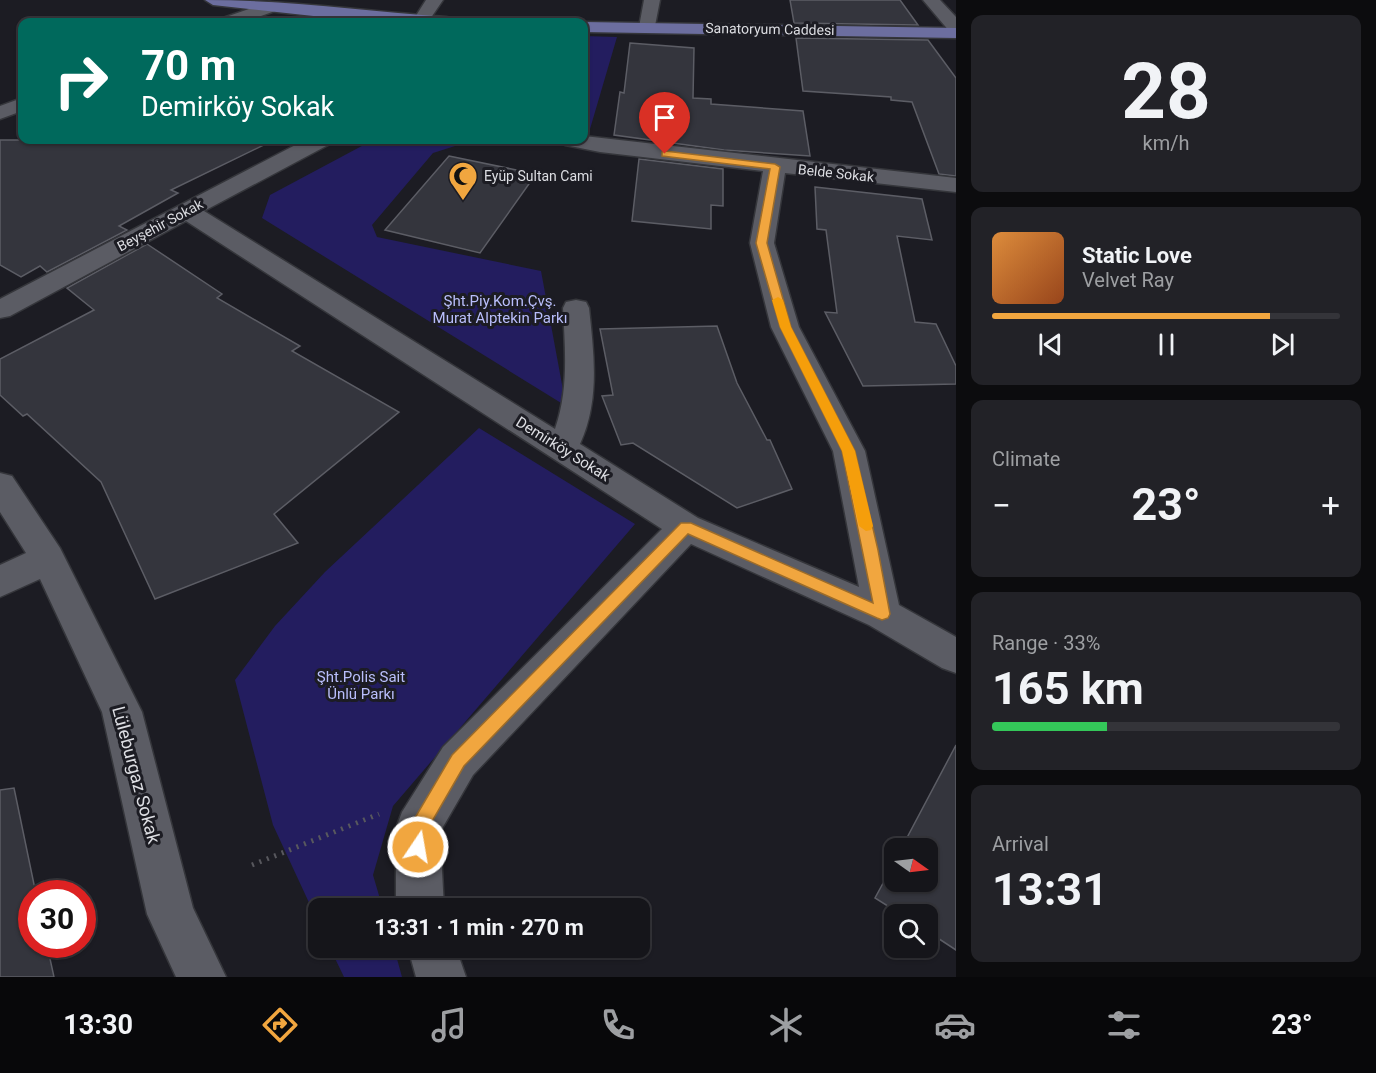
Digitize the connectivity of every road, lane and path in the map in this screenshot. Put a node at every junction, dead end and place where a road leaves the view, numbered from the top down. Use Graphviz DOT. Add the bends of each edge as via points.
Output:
graph roads {
  1 [pos="213,0"];
  2 [pos="435,0"];
  3 [pos="651,0"];
  4 [pos="931,0"];
  5 [pos="269,7"];
  6 [pos="240,18"];
  7 [pos="388,18"];
  8 [pos="422,18"];
  9 [pos="588,27"];
  10 [pos="648,27"];
  11 [pos="956,30"];
  12 [pos="588,143"];
  13 [pos="313,144"];
  14 [pos="775,167"];
  15 [pos="956,185"];
  16 [pos="187,211"];
  17 [pos="576,308"];
  18 [pos="0,310"];
  19 [pos="562,449"];
  20 [pos="0,485"];
  21 [pos="686,527"];
  22 [pos="48,558"];
  23 [pos="0,582"];
  24 [pos="882,614"];
  25 [pos="956,656"];
  26 [pos="442,789"];
  27 [pos="252,865"];
  28 [pos="420,898"];
  29 [pos="435,958"];
  30 [pos="201,977"];
  31 [pos="441,977"];
  1 -- 5 [label="main road"];
  2 -- 8 [label="street"];
  3 -- 10 [label="street"];
  4 -- 11 [label="street"];
  5 -- 6 [label="street"];
  5 -- 7 [label="main road"];
  9 -- 10 [label="main road, Sanatoryum Caddesi"];
  10 -- 11 [label="main road, Sanatoryum Caddesi"];
  12 -- 14 [label="street, Belde Sokak"];
  13 -- 16 [label="street, Beyşehir Sokak"];
  14 -- 15 [label="street, Belde Sokak"];
  14 -- 24 [label="street" via="762,243 785,327 849,451"];
  16 -- 18 [label="street, Beyşehir Sokak"];
  16 -- 19 [label="street, Demirköy Sokak"];
  17 -- 19 [label="street" via="580,398 572,432"];
  19 -- 21 [label="street, Demirköy Sokak"];
  20 -- 22 [label="street, Lüleburgaz Sokak"];
  21 -- 24 [label="street, Demirköy Sokak"];
  21 -- 26 [label="street" via="458,761"];
  22 -- 23 [label="street"];
  22 -- 30 [label="street, Lüleburgaz Sokak" via="122,712 171,914"];
  24 -- 25 [label="street, Demirköy Sokak"];
  26 -- 27 [label="path"];
  26 -- 28 [label="street" via="418,828"];
  29 -- 31 [label="street"];
}
